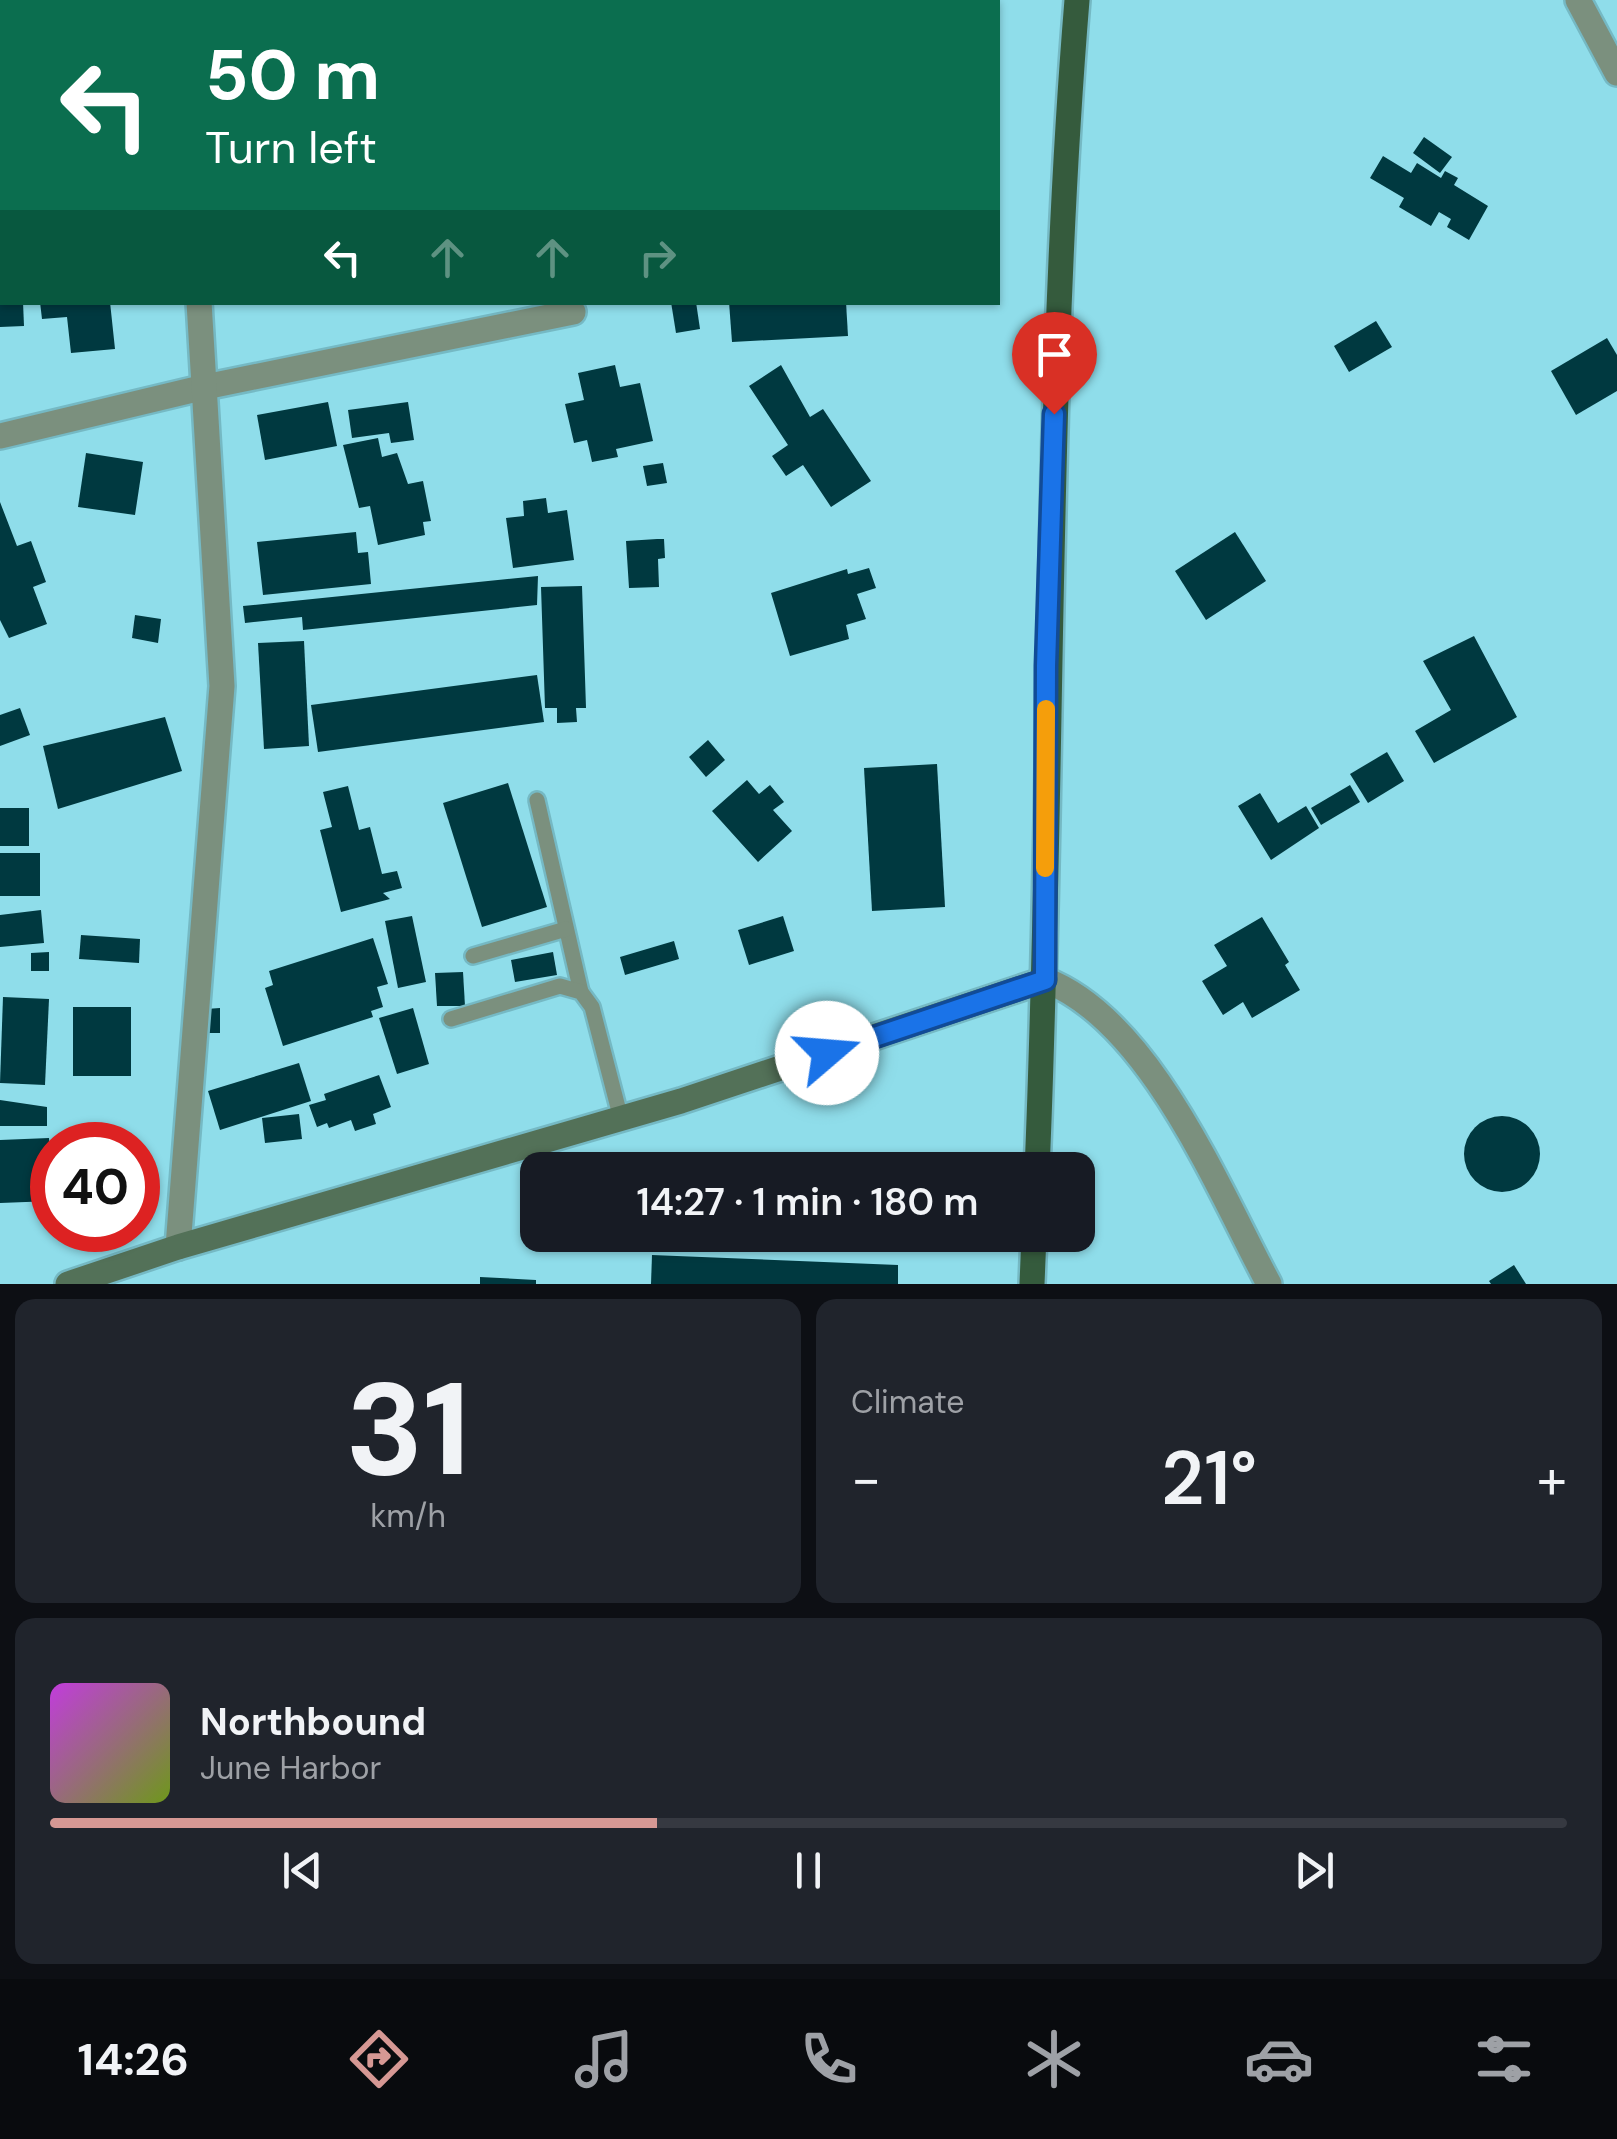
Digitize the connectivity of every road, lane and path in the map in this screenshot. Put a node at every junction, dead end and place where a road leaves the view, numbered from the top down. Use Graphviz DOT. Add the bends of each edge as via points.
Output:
graph roads {
  1 [pos="1077,0"];
  2 [pos="1578,0"];
  3 [pos="1617,73"];
  4 [pos="199,305"];
  5 [pos="573,312"];
  6 [pos="205,387"];
  7 [pos="0,436"];
  8 [pos="536,800"];
  9 [pos="566,929"];
  10 [pos="474,956"];
  11 [pos="1045,980"];
  12 [pos="581,992"];
  13 [pos="451,1019"];
  14 [pos="621,1119"];
  15 [pos="1037,1152"];
  16 [pos="178,1247"];
  17 [pos="1033,1252"];
  18 [pos="74,1283"];
  19 [pos="1032,1284"];
  20 [pos="1269,1284"];
  1 -- 11 [label="main road" via="1052,453"];
  2 -- 3 [label="street"];
  4 -- 6 [label="street"];
  5 -- 6 [label="street"];
  6 -- 7 [label="street"];
  6 -- 16 [label="street" via="222,686"];
  8 -- 9 [label="lane"];
  9 -- 10 [label="lane"];
  9 -- 12 [label="lane"];
  11 -- 14 [label="street"];
  11 -- 15 [label="main road"];
  11 -- 20 [label="street" via="1091,1005 1140,1060"];
  12 -- 13 [label="lane" via="560,986"];
  12 -- 14 [label="lane" via="592,1006"];
  14 -- 16 [label="street"];
  16 -- 18 [label="street"];
  17 -- 19 [label="main road"];
}
